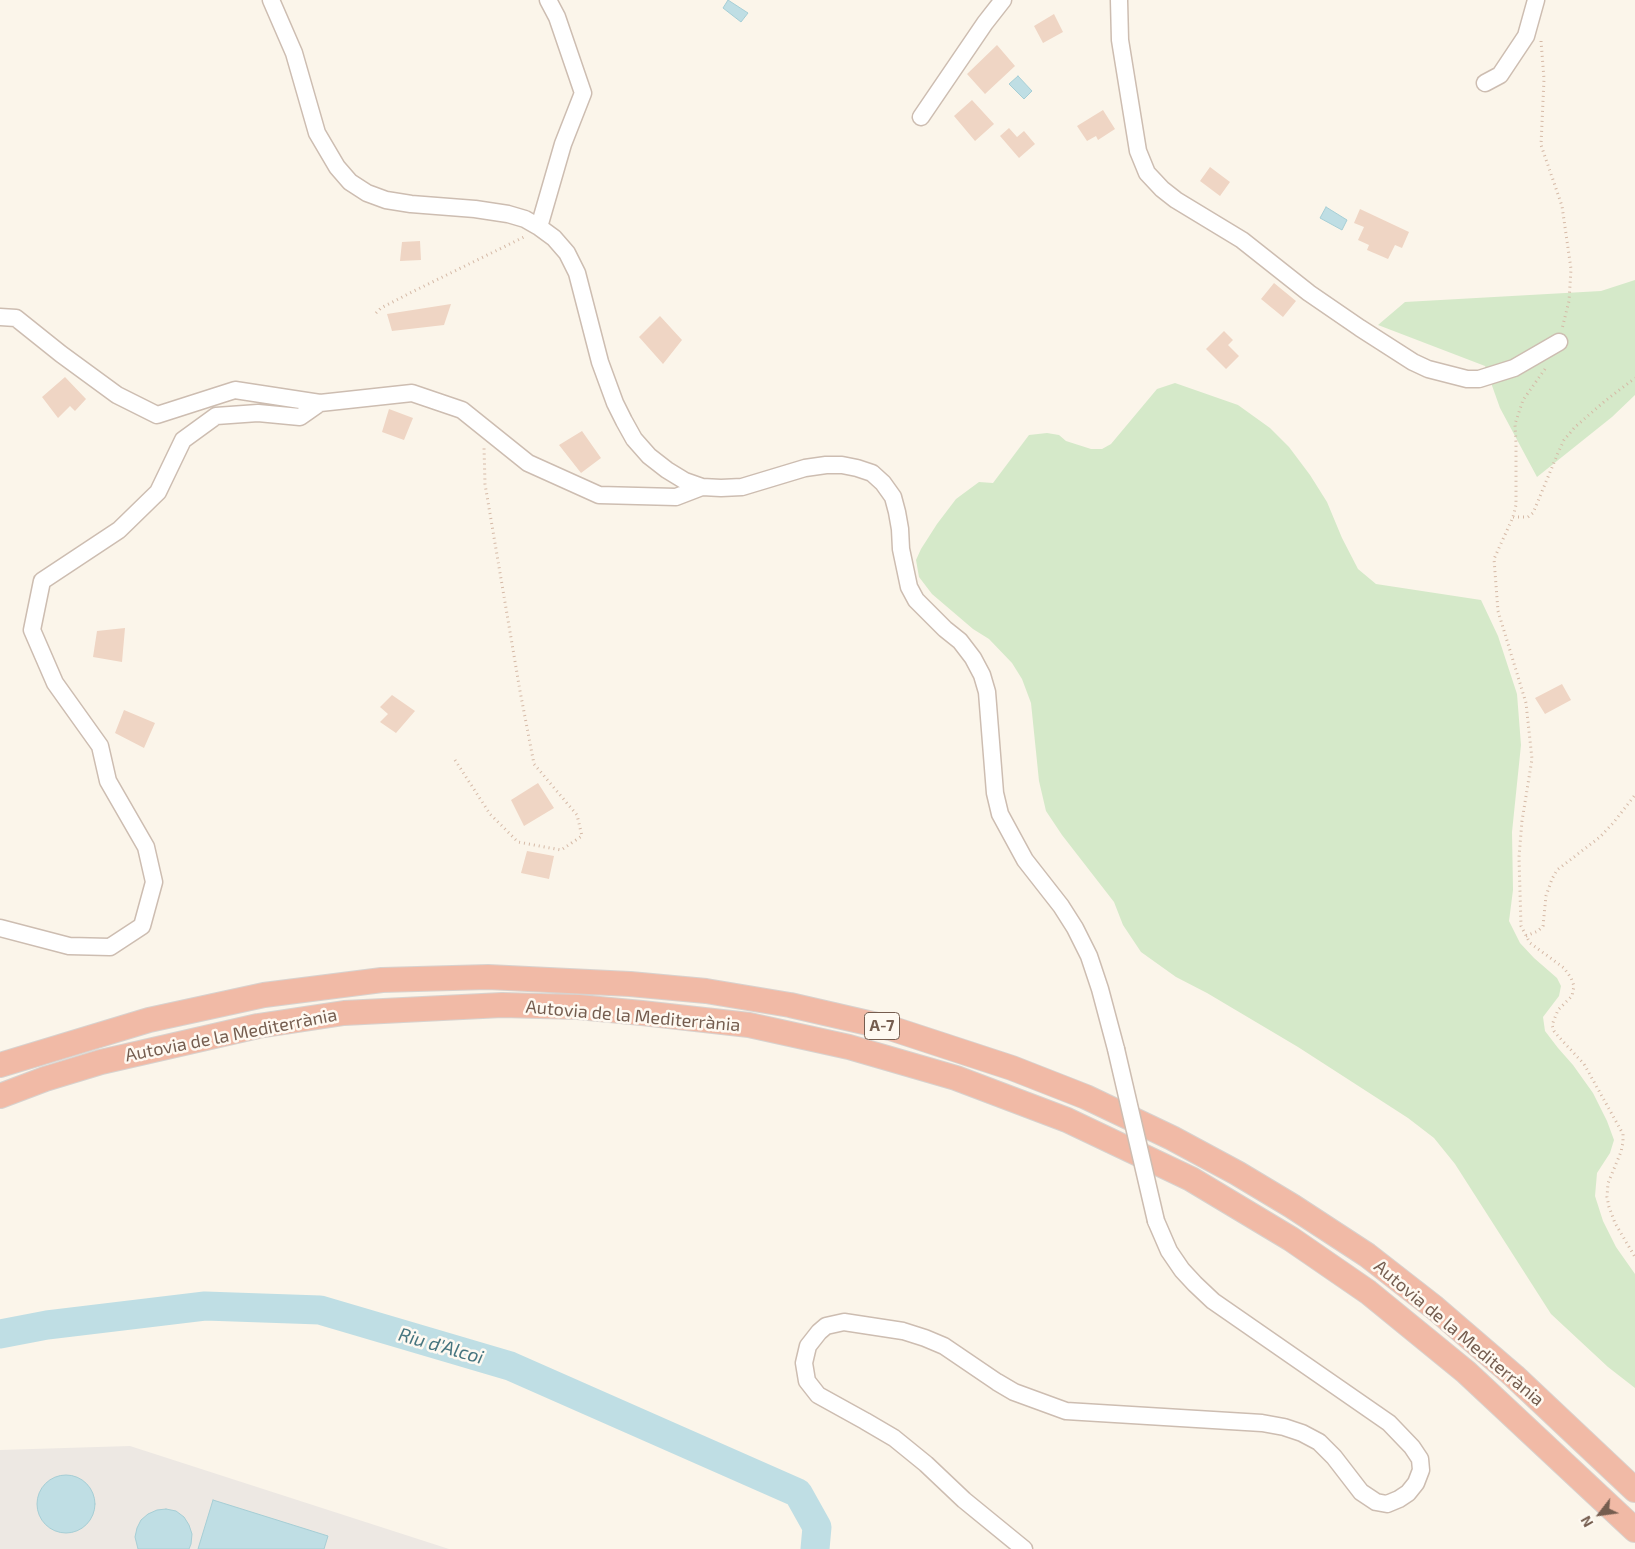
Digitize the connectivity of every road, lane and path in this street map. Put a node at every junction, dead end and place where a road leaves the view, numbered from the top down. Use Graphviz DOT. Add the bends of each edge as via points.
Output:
graph roads {
  1 [pos="271,0"];
  2 [pos="548,0"];
  3 [pos="1003,0"];
  4 [pos="1119,0"];
  5 [pos="1536,0"];
  6 [pos="1541,40"];
  7 [pos="1485,83"];
  8 [pos="921,117"];
  9 [pos="539,227"];
  10 [pos="376,314"];
  11 [pos="0,317"];
  12 [pos="1560,342"];
  13 [pos="1545,368"];
  14 [pos="1635,378"];
  15 [pos="320,403"];
  16 [pos="483,427"];
  17 [pos="702,487"];
  18 [pos="1513,517"];
  19 [pos="455,760"];
  20 [pos="1635,795"];
  21 [pos="0,928"];
  22 [pos="1526,936"];
  23 [pos="0,1065"];
  24 [pos="6,1093"];
  25 [pos="1635,1257"];
  26 [pos="1635,1490"];
  27 [pos="1635,1530"];
  28 [pos="1024,1549"];
  1 -- 9 [label="street" via="294,53 317,133 350,182 386,200 508,214"];
  2 -- 9 [label="street" via="583,92 563,144"];
  3 -- 8 [label="street"];
  4 -- 12 [label="street" via="1120,40 1138,151 1147,173 1162,189 1242,240 1360,328 1428,369 1479,379 1514,368"];
  5 -- 7 [label="street" via="1526,36 1500,75"];
  6 -- 12 [label="path" via="1544,79 1541,145 1562,206 1571,269 1569,301"];
  9 -- 10 [label="path" via="518,241 381,308"];
  9 -- 17 [label="street" via="567,253 577,273 600,362 615,403 634,439 667,470"];
  11 -- 15 [label="street" via="16,318 117,395 157,415 235,390"];
  13 -- 18 [label="path" via="1523,400 1514,424 1516,505"];
  14 -- 18 [label="path" via="1575,427 1564,440 1533,512 1528,517"];
  15 -- 16 [label="street" via="412,393 462,410"];
  15 -- 21 [label="street" via="300,417 258,413 216,416 183,440 158,492 118,530 42,581 32,630 56,683 100,746 108,781 146,847 154,882 142,926 110,947 69,946"];
  16 -- 17 [label="street" via="528,463 599,495 676,497"];
  16 -- 19 [label="path" via="485,484 534,764 577,815 582,836 560,850 518,842 490,814"];
  17 -- 28 [label="street, bridge" via="742,487 826,465 857,468 872,473 883,484 897,512 909,587 916,600 960,641 982,675 987,692 995,793 1000,814 1025,860 1061,906 1089,956 1116,1049 1156,1221 1169,1251 1182,1270 1207,1295 1389,1423 1420,1459 1421,1470 1408,1493 1387,1504 1376,1502 1361,1492 1319,1442 1284,1427 1066,1411 1014,1392 944,1346 925,1338 903,1331 844,1322 826,1326 819,1332 808,1346 804,1363 807,1381 818,1395 894,1438"];
  18 -- 22 [label="path" via="1494,558 1498,611 1526,703 1532,759 1519,857 1521,926"];
  20 -- 22 [label="path" via="1600,837 1557,870 1546,896 1543,926 1538,932"];
  22 -- 25 [label="path" via="1530,943 1564,968 1574,986 1572,996 1558,1010 1552,1025 1584,1064 1623,1134 1621,1152 1608,1183 1607,1198 1615,1222"];
  23 -- 26 [label="highway, Autovia de la Mediterrània / A-7" via="149,1020 264,995 382,980 488,977 706,991 781,1003 890,1028 1012,1068 1086,1097 1172,1138 1292,1206 1367,1255 1435,1308 1514,1376"];
  24 -- 27 [label="highway, Autovia de la Mediterrània / A-7" via="101,1062 161,1047 258,1026 344,1013 502,1005 578,1007 749,1026 849,1047 956,1078 1067,1120 1191,1179 1290,1239 1368,1292 1466,1372"];
}
